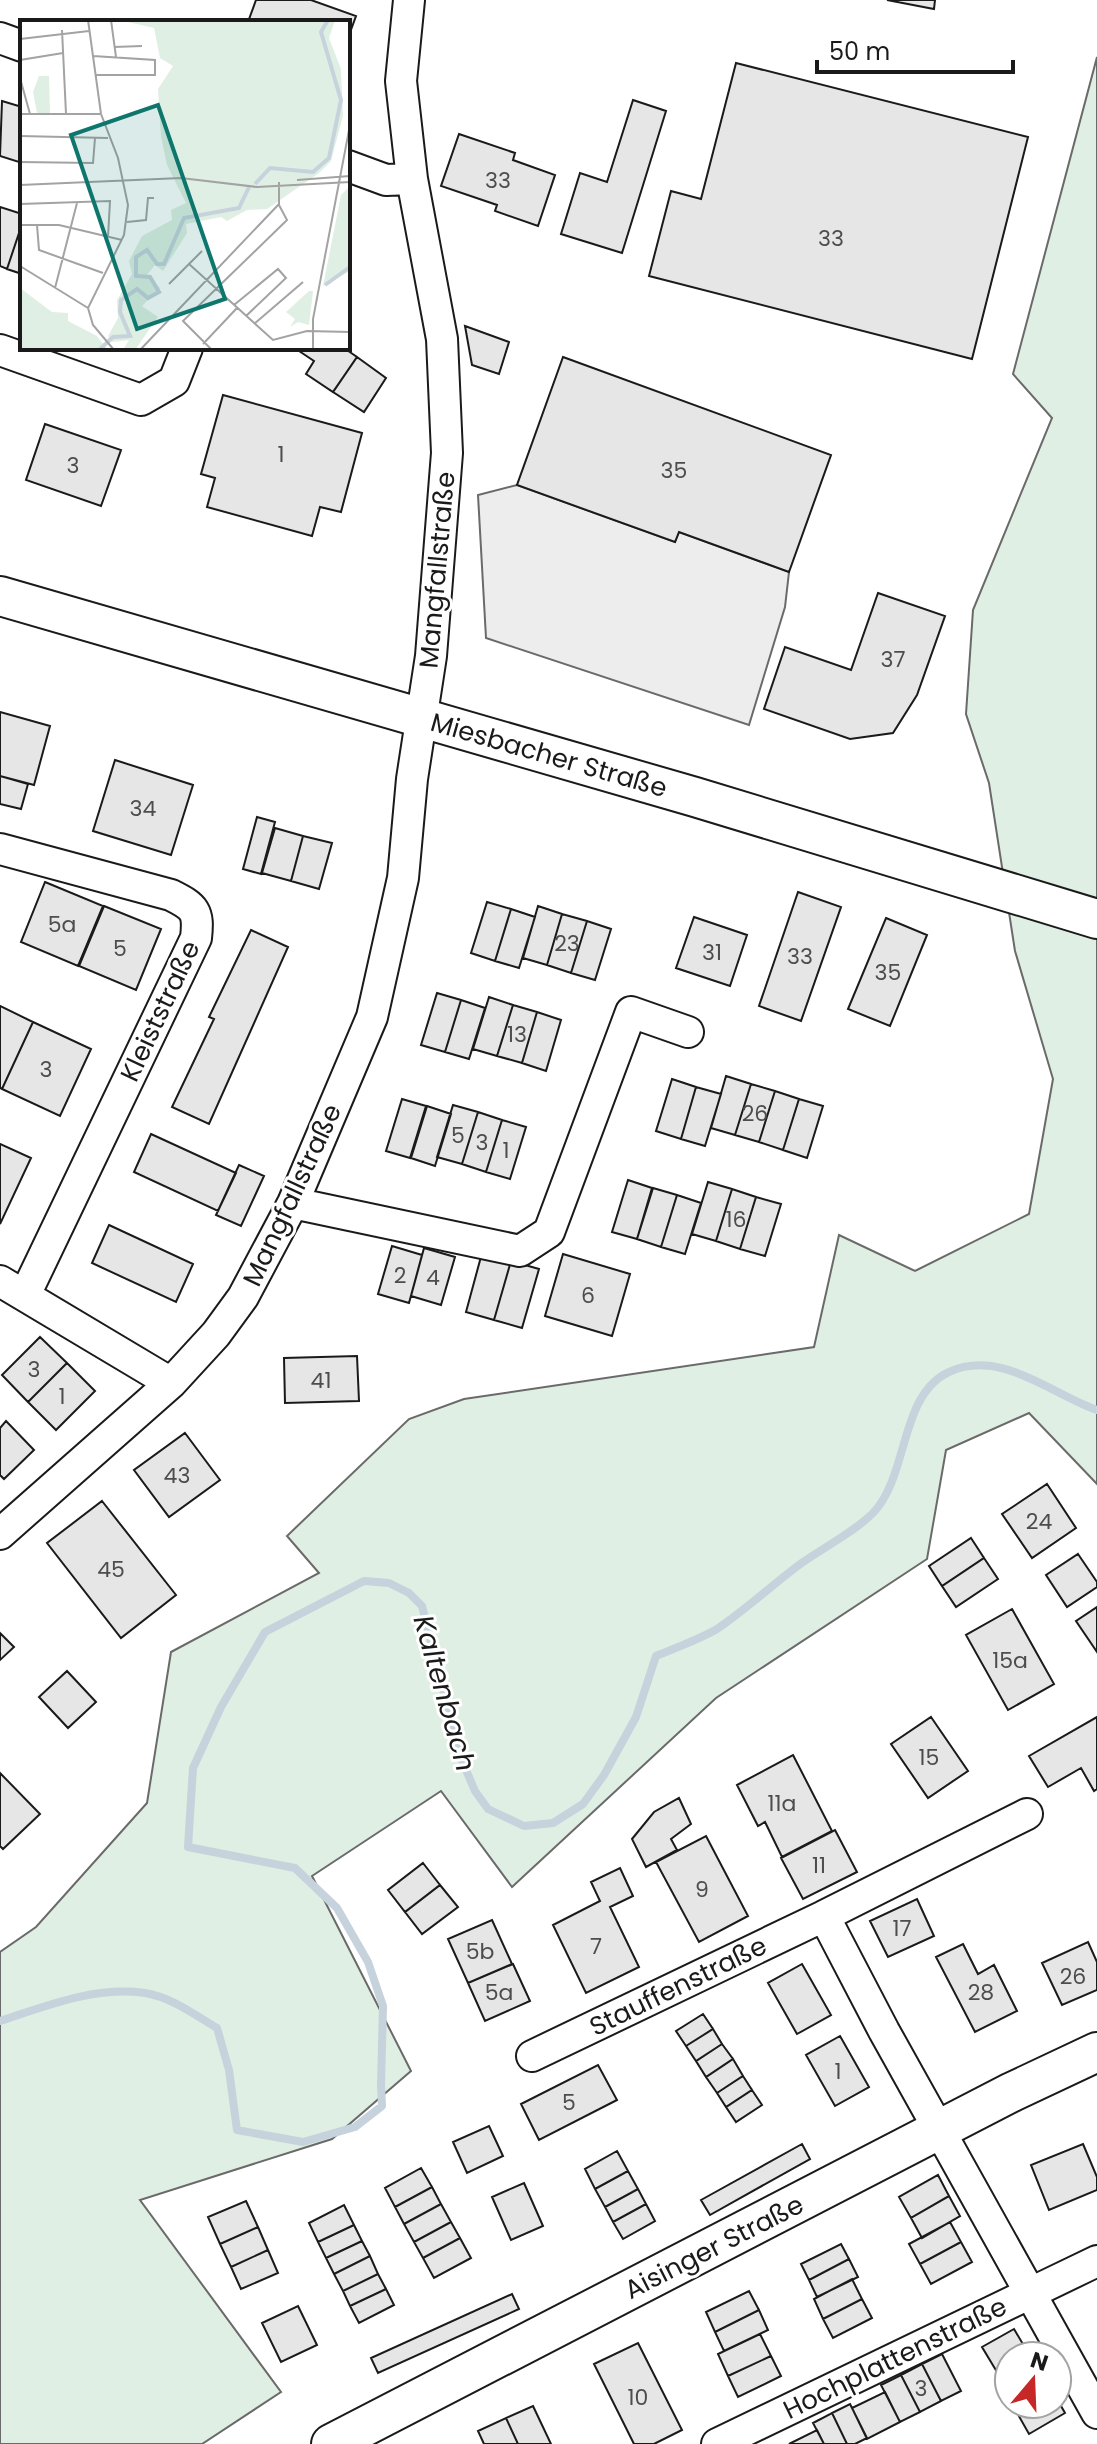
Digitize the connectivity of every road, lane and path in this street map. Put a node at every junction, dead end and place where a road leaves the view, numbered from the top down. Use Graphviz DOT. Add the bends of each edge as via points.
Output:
graph roads {
  1 [pos="409,0"];
  2 [pos="0,38"];
  3 [pos="20,45"];
  4 [pos="350,167"];
  5 [pos="412,179"];
  6 [pos="0,350"];
  7 [pos="186,350"];
  8 [pos="0,596"];
  9 [pos="422,719"];
  10 [pos="0,849"];
  11 [pos="1097,919"];
  12 [pos="688,1032"];
  13 [pos="293,1203"];
  14 [pos="12,1288"];
  15 [pos="171,1383"];
  16 [pos="0,1534"];
  17 [pos="1027,1814"];
  18 [pos="824,1916"];
  19 [pos="1097,2052"];
  20 [pos="532,2056"];
  21 [pos="941,2130"];
  22 [pos="1097,2261"];
  23 [pos="1030,2293"];
  24 [pos="1097,2413"];
  25 [pos="331,2444"];
  26 [pos="717,2444"];
  1 -- 5 [label="street, Mangfallstraße" via="401,81"];
  2 -- 3 [label="street"];
  4 -- 5 [label="street" via="386,180"];
  5 -- 9 [label="street, Mangfallstraße" via="442,339 447,453"];
  6 -- 7 [label="street" via="141,400 174,381"];
  8 -- 9 [label="main road, Miesbacher Straße"];
  9 -- 11 [label="main road, Miesbacher Straße"];
  9 -- 13 [label="street, Mangfallstraße" via="403,878 372,1017"];
  10 -- 14 [label="street, Kleiststraße" via="171,895 189,904 197,924 196,938"];
  12 -- 13 [label="street" via="631,1012 549,1232 520,1251"];
  13 -- 15 [label="street, Mangfallstraße" via="243,1297"];
  14 -- 15 [label="street"];
  15 -- 16 [label="street, Mangfallstraße"];
  17 -- 18 [label="street, Stauffenstraße"];
  18 -- 20 [label="street, Stauffenstraße"];
  18 -- 21 [label="street"];
  19 -- 21 [label="main road, Aisinger Straße"];
  21 -- 23 [label="street"];
  21 -- 25 [label="main road, Aisinger Straße"];
  22 -- 23 [label="street, Hochplattenstraße"];
  23 -- 24 [label="street"];
  23 -- 26 [label="street, Hochplattenstraße"];
}
